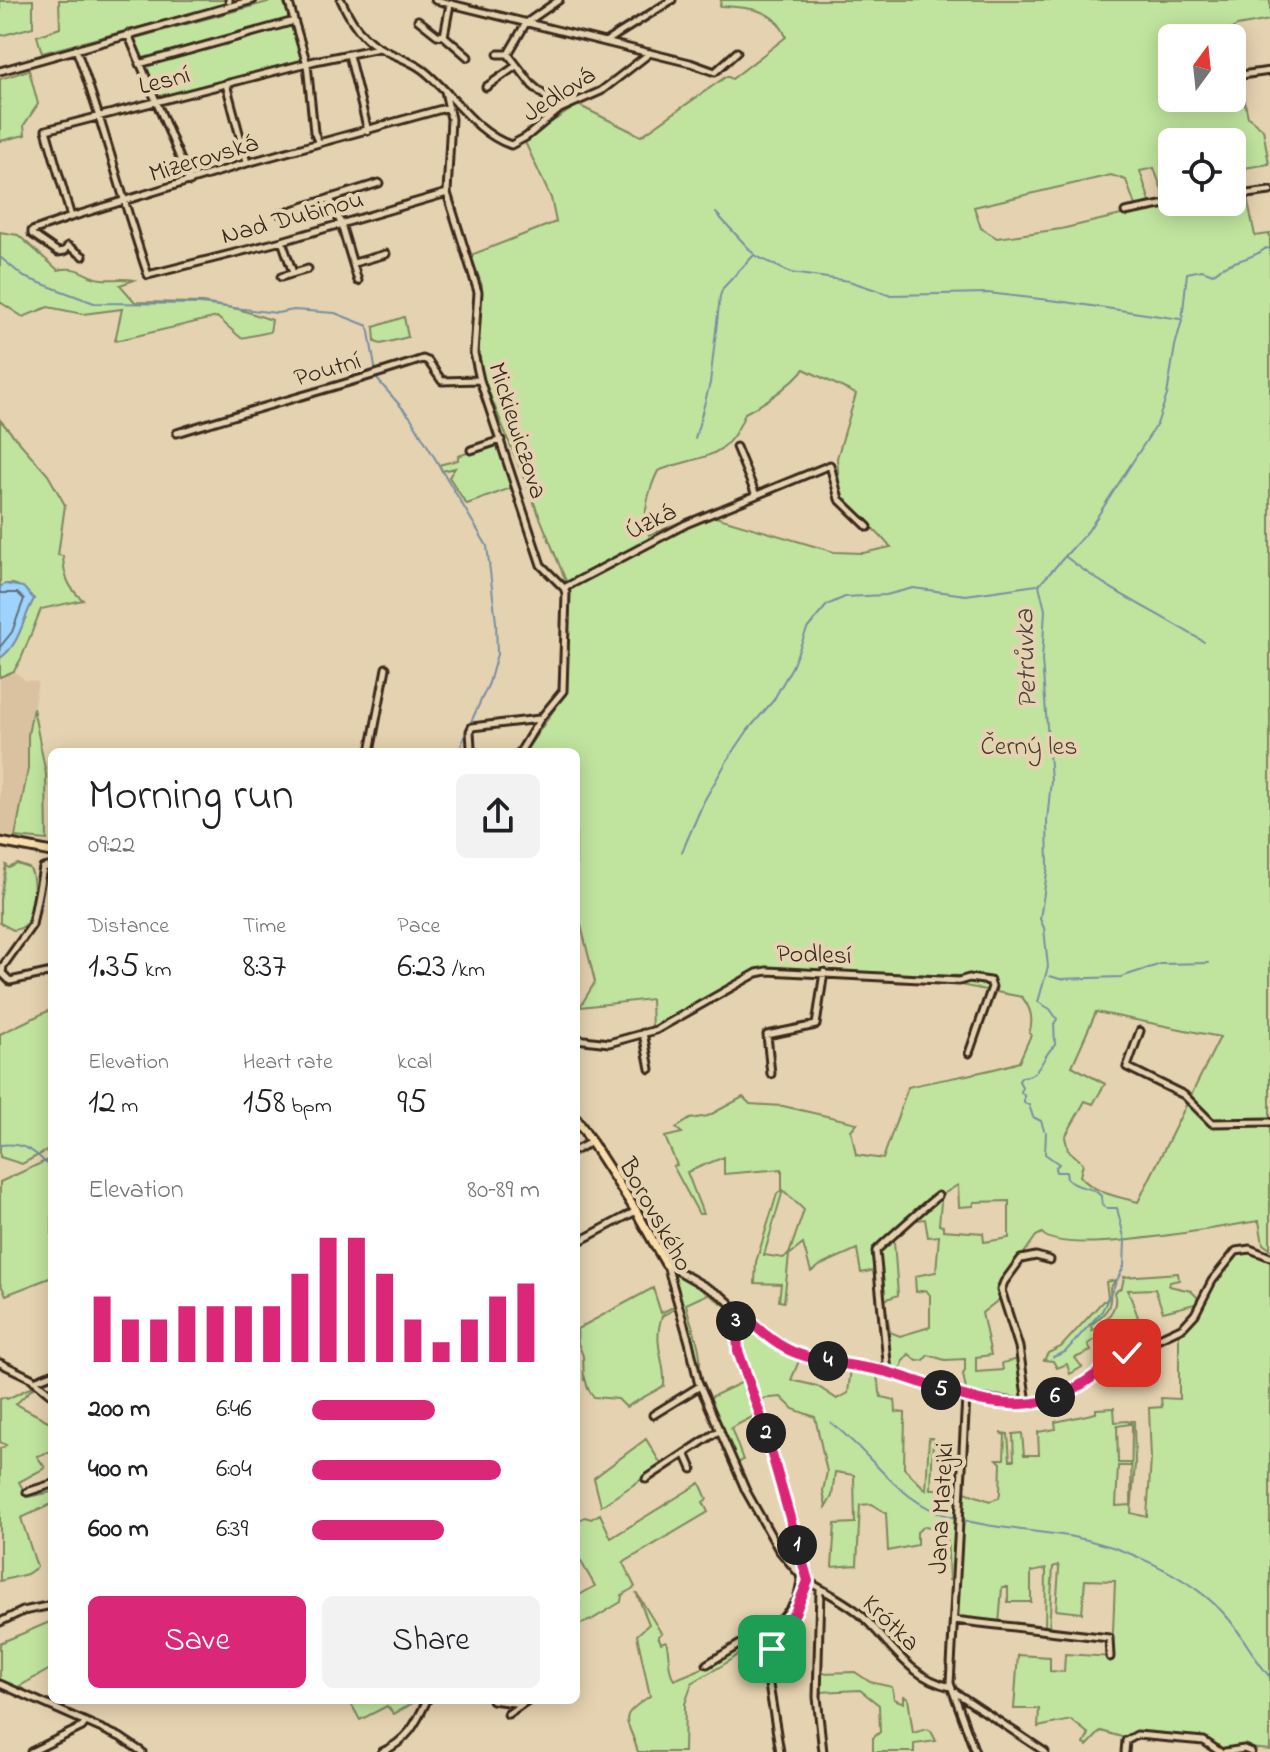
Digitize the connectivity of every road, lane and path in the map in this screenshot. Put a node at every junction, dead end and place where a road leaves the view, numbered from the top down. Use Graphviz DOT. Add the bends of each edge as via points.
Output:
graph roads {
  1 [pos="253,0"];
  2 [pos="288,0"];
  3 [pos="341,0"];
  4 [pos="435,0"];
  5 [pos="559,0"];
  6 [pos="672,0"];
  7 [pos="450,4"];
  8 [pos="418,20"];
  9 [pos="294,21"];
  10 [pos="526,23"];
  11 [pos="128,34"];
  12 [pos="444,36"];
  13 [pos="605,42"];
  14 [pos="379,48"];
  15 [pos="76,49"];
  16 [pos="737,52"];
  17 [pos="650,53"];
  18 [pos="498,54"];
  19 [pos="508,54"];
  20 [pos="349,55"];
  21 [pos="468,57"];
  22 [pos="139,64"];
  23 [pos="307,64"];
  24 [pos="516,66"];
  25 [pos="0,71"];
  26 [pos="1270,71"];
  27 [pos="1246,74"];
  28 [pos="226,84"];
  29 [pos="486,87"];
  30 [pos="448,93"];
  31 [pos="155,101"];
  32 [pos="449,107"];
  33 [pos="560,109"];
  34 [pos="101,116"];
  35 [pos="368,131"];
  36 [pos="319,143"];
  37 [pos="247,163"];
  38 [pos="190,182"];
  39 [pos="379,183"];
  40 [pos="1270,191"];
  41 [pos="447,193"];
  42 [pos="1246,194"];
  43 [pos="330,198"];
  44 [pos="124,201"];
  45 [pos="1158,206"];
  46 [pos="1125,212"];
  47 [pos="280,214"];
  48 [pos="71,217"];
  49 [pos="341,224"];
  50 [pos="282,241"];
  51 [pos="386,254"];
  52 [pos="83,256"];
  53 [pos="354,263"];
  54 [pos="308,269"];
  55 [pos="293,273"];
  56 [pos="281,277"];
  57 [pos="358,281"];
  58 [pos="480,380"];
  59 [pos="177,433"];
  60 [pos="501,440"];
  61 [pos="736,447"];
  62 [pos="471,450"];
  63 [pos="756,495"];
  64 [pos="868,527"];
  65 [pos="564,588"];
  66 [pos="386,668"];
  67 [pos="540,719"];
  68 [pos="471,747"];
  69 [pos="371,748"];
  70 [pos="522,748"];
  71 [pos="0,842"];
  72 [pos="48,851"];
  73 [pos="48,867"];
  74 [pos="824,972"];
  75 [pos="48,973"];
  76 [pos="1140,1031"];
  77 [pos="643,1033"];
  78 [pos="580,1039"];
  79 [pos="969,1053"];
  80 [pos="650,1069"];
  81 [pos="771,1074"];
  82 [pos="1270,1122"];
  83 [pos="580,1124"];
  84 [pos="592,1141"];
  85 [pos="580,1148"];
  86 [pos="938,1196"];
  87 [pos="636,1211"];
  88 [pos="580,1241"];
  89 [pos="1270,1257"];
  90 [pos="1050,1260"];
  91 [pos="666,1264"];
  92 [pos="673,1272"];
  93 [pos="738,1310"];
  94 [pos="0,1363"];
  95 [pos="888,1372"];
  96 [pos="48,1376"];
  97 [pos="34,1381"];
  98 [pos="700,1386"];
  99 [pos="48,1392"];
  100 [pos="966,1397"];
  101 [pos="1027,1403"];
  102 [pos="653,1415"];
  103 [pos="720,1430"];
  104 [pos="685,1453"];
  105 [pos="692,1469"];
  106 [pos="646,1479"];
  107 [pos="48,1485"];
  108 [pos="27,1492"];
  109 [pos="808,1581"];
  110 [pos="820,1589"];
  111 [pos="48,1606"];
  112 [pos="954,1620"];
  113 [pos="0,1622"];
  114 [pos="1110,1657"];
  115 [pos="707,1664"];
  116 [pos="0,1684"];
  117 [pos="10,1689"];
  118 [pos="952,1689"];
  119 [pos="0,1694"];
  120 [pos="425,1704"];
  121 [pos="522,1704"];
  122 [pos="508,1714"];
  123 [pos="85,1723"];
  124 [pos="31,1752"];
  125 [pos="142,1752"];
  126 [pos="382,1752"];
  127 [pos="780,1752"];
  128 [pos="823,1752"];
  129 [pos="975,1752"];
  130 [pos="1045,1752"];
  131 [pos="1125,1752"];
  132 [pos="1223,1752"];
  133 [pos="1251,1752"];
  1 -- 11 [label="street"];
  2 -- 9 [label="street"];
  3 -- 14 [label="street" via="355,26"];
  4 -- 7 [label="street"];
  5 -- 10 [label="street"];
  6 -- 13 [label="street"];
  7 -- 10 [label="street"];
  7 -- 12 [label="street"];
  8 -- 12 [label="street"];
  9 -- 22 [label="street"];
  9 -- 23 [label="street"];
  10 -- 13 [label="street"];
  10 -- 19 [label="street"];
  11 -- 15 [label="street"];
  11 -- 22 [label="street"];
  12 -- 21 [label="street"];
  13 -- 17 [label="street"];
  14 -- 20 [label="street, Lesní"];
  14 -- 30 [label="street" via="420,68"];
  15 -- 25 [label="street"];
  15 -- 34 [label="street"];
  16 -- 17 [label="street" via="715,72"];
  17 -- 33 [label="street, Jedlová" via="601,91"];
  18 -- 19 [label="street"];
  19 -- 24 [label="street"];
  20 -- 23 [label="street, Lesní"];
  20 -- 35 [label="street"];
  22 -- 31 [label="street"];
  23 -- 28 [label="street, Lesní"];
  23 -- 36 [label="street"];
  24 -- 29 [label="street"];
  24 -- 33 [label="street"];
  26 -- 27 [label="street"];
  28 -- 31 [label="street, Lesní"];
  28 -- 37 [label="street"];
  30 -- 32 [label="street, Mickiewiczova"];
  30 -- 33 [label="street, Jedlová" via="488,134 511,145"];
  31 -- 34 [label="street, Lesní"];
  31 -- 38 [label="street"];
  32 -- 35 [label="street, Mizerovská"];
  32 -- 41 [label="street, Mickiewiczova"];
  34 -- 44 [label="street"];
  34 -- 48 [label="street, Lesní" via="46,130"];
  35 -- 36 [label="street, Mizerovská"];
  36 -- 37 [label="street, Mizerovská"];
  37 -- 38 [label="street, Mizerovská"];
  38 -- 44 [label="street, Mizerovská"];
  39 -- 43 [label="street"];
  40 -- 42 [label="street"];
  41 -- 49 [label="street, Nad Dubinou"];
  41 -- 58 [label="street, Mickiewiczova" via="478,292 474,353"];
  43 -- 47 [label="street"];
  43 -- 49 [label="street"];
  44 -- 48 [label="street, Mizerovská"];
  44 -- 50 [label="street, Nad Dubinou" via="148,275"];
  45 -- 46 [label="street"];
  48 -- 52 [label="street, Mizerovská" via="32,234 58,252 68,246"];
  49 -- 50 [label="street, Nad Dubinou"];
  49 -- 53 [label="street"];
  50 -- 55 [label="street"];
  51 -- 53 [label="street"];
  53 -- 57 [label="street"];
  54 -- 55 [label="street"];
  55 -- 56 [label="street"];
  58 -- 59 [label="street, Poutní" via="442,381 423,359"];
  58 -- 60 [label="street, Mickiewiczova"];
  60 -- 62 [label="street"];
  60 -- 65 [label="street, Mickiewiczova" via="541,565"];
  61 -- 63 [label="street"];
  63 -- 64 [label="street, Úzká" via="830,465 839,499"];
  63 -- 65 [label="street, Úzká" via="655,539"];
  65 -- 67 [label="street" via="563,691"];
  66 -- 69 [label="street"];
  67 -- 68 [label="street" via="472,727"];
  67 -- 70 [label="street"];
  71 -- 72 [label="main road"];
  73 -- 75 [label="street" via="43,868 32,925 2,973 10,981"];
  74 -- 77 [label="street, Podlesí" via="757,973"];
  74 -- 79 [label="street, Podlesí" via="990,981"];
  74 -- 81 [label="street" via="816,1025 767,1035"];
  76 -- 82 [label="street" via="1127,1067 1184,1095 1212,1123"];
  77 -- 78 [label="street, Podlesí" via="609,1043"];
  77 -- 80 [label="street"];
  83 -- 84 [label="main road, Borovského"];
  84 -- 85 [label="street, Borovského"];
  84 -- 87 [label="main road, Borovského"];
  86 -- 95 [label="street" via="876,1251"];
  87 -- 88 [label="street"];
  87 -- 91 [label="main road, Borovského"];
  89 -- 101 [label="street" via="1250,1249 1236,1251 1183,1327 1127,1353 1071,1392"];
  90 -- 101 [label="street" via="1021,1259 1001,1290 1019,1347"];
  91 -- 92 [label="street, Borovského"];
  92 -- 93 [label="street" via="683,1273"];
  92 -- 98 [label="street, Borovského"];
  93 -- 95 [label="street" via="790,1350"];
  93 -- 109 [label="street" via="738,1351"];
  94 -- 97 [label="street"];
  95 -- 100 [label="street"];
  96 -- 97 [label="street"];
  97 -- 99 [label="street"];
  98 -- 102 [label="street"];
  98 -- 103 [label="street, Borovského"];
  100 -- 101 [label="street"];
  100 -- 112 [label="street, Jana Matejki"];
  103 -- 104 [label="street"];
  103 -- 115 [label="street, Borovského" via="746,1491 801,1581 797,1600 782,1619"];
  104 -- 105 [label="street"];
  104 -- 106 [label="street"];
  107 -- 108 [label="street"];
  109 -- 110 [label="street, Krótka"];
  109 -- 127 [label="street" via="795,1613 773,1641 769,1685"];
  110 -- 118 [label="street, Krótka" via="858,1612 919,1674"];
  110 -- 128 [label="street" via="817,1697"];
  111 -- 113 [label="street"];
  112 -- 114 [label="street" via="1109,1638"];
  112 -- 118 [label="street, Jana Matejki"];
  116 -- 117 [label="street"];
  117 -- 119 [label="street"];
  117 -- 123 [label="street"];
  118 -- 129 [label="street"];
  118 -- 130 [label="street"];
  120 -- 126 [label="street" via="409,1735"];
  121 -- 122 [label="street"];
  123 -- 124 [label="street"];
  123 -- 125 [label="street"];
  131 -- 132 [label="street" via="1126,1741 1137,1735 1204,1741"];
  132 -- 133 [label="street"];
}
